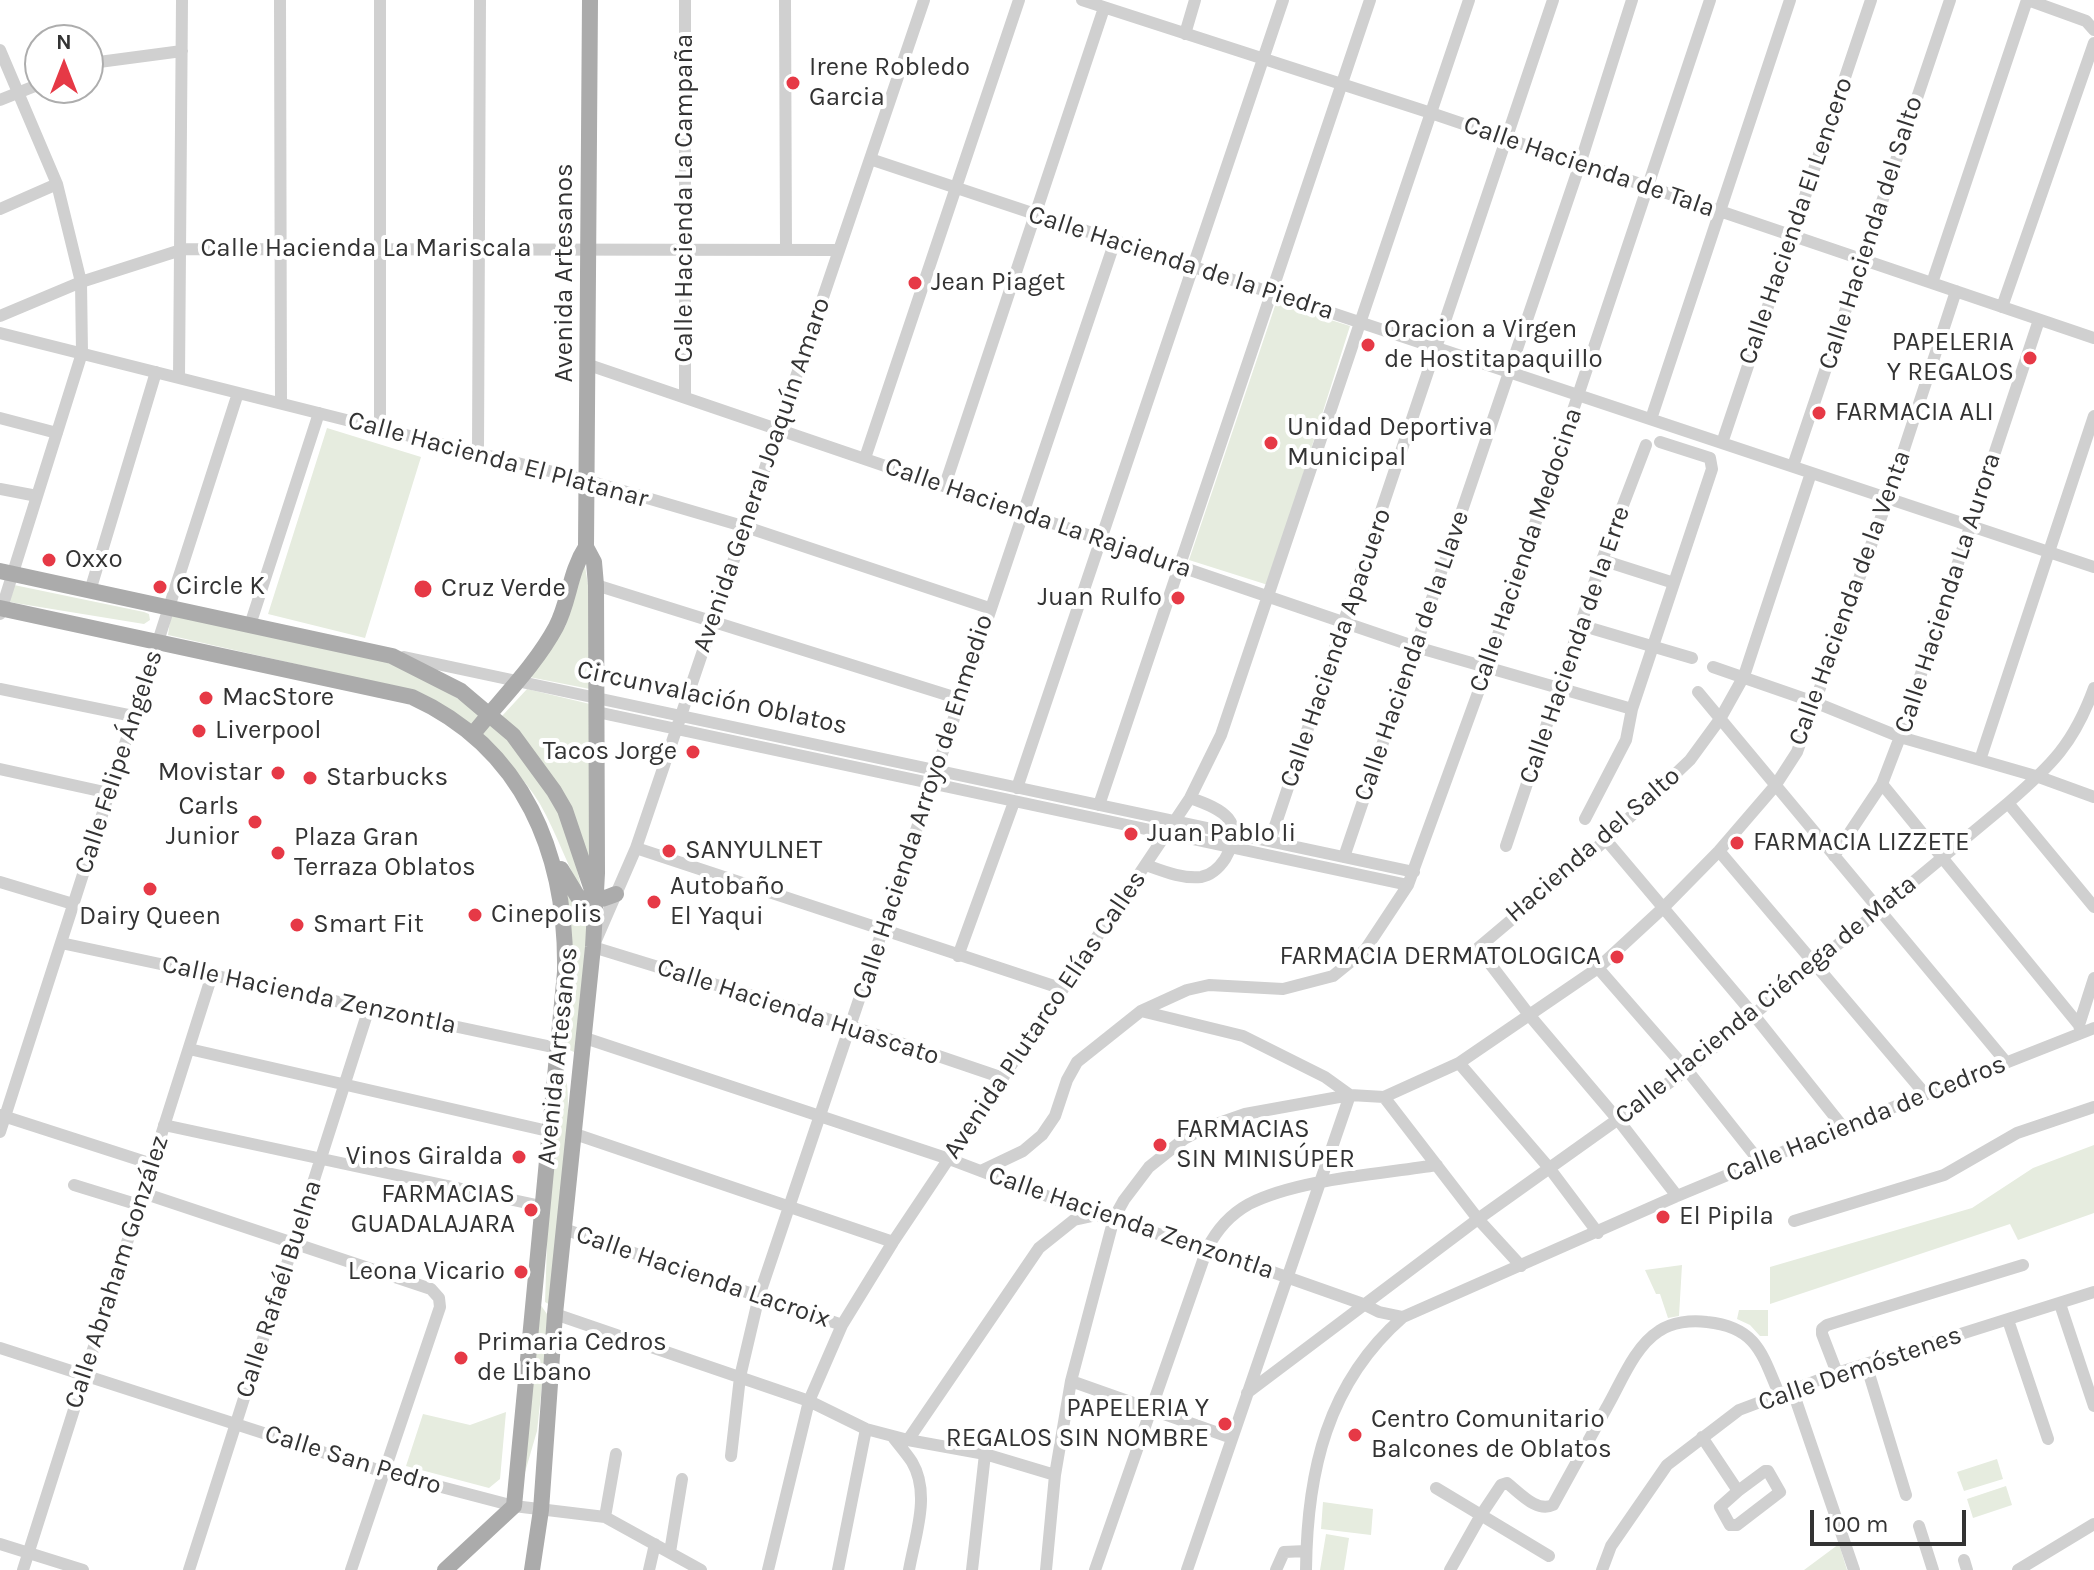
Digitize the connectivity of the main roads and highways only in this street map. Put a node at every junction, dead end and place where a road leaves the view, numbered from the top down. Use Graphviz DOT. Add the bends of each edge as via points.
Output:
graph roads {
  1 [pos="590,0"];
  2 [pos="586,547"];
  3 [pos="6,573"];
  4 [pos="1,611"];
  5 [pos="490,713"];
  6 [pos="473,734"];
  7 [pos="548,847"];
  8 [pos="616,894"];
  9 [pos="595,901"];
  10 [pos="557,1048"];
  11 [pos="581,1077"];
  12 [pos="541,1214"];
  13 [pos="555,1314"];
  14 [pos="445,1570"];
  15 [pos="532,1570"];
  1 -- 2 [label="main road, Avenida Artesanos"];
  2 -- 5 [label="main road, Avenida Artesanos" via="575,564 557,626"];
  2 -- 9 [label="main road, Avenida Artesanos" via="596,585"];
  3 -- 5 [label="main road, Circunvalación Oblatos" via="392,656 461,691"];
  4 -- 6 [label="main road" via="412,697"];
  5 -- 6 [label="main road, Avenida Artesanos"];
  5 -- 9 [label="main road" via="513,735 565,810"];
  6 -- 7 [label="main road, Avenida Artesanos" via="530,803"];
  7 -- 9 [label="main road" via="578,897"];
  7 -- 10 [label="main road, Avenida Artesanos" via="566,930"];
  8 -- 9 [label="main road"];
  9 -- 11 [label="main road, Avenida Artesanos"];
  10 -- 11 [label="main road"];
  10 -- 12 [label="main road, Avenida Artesanos"];
  11 -- 13 [label="main road, Avenida Artesanos"];
  12 -- 13 [label="main road" via="546,1246 543,1302"];
  12 -- 14 [label="main road, Avenida Artesanos" via="514,1506"];
  13 -- 15 [label="main road, Avenida Artesanos"];
}
